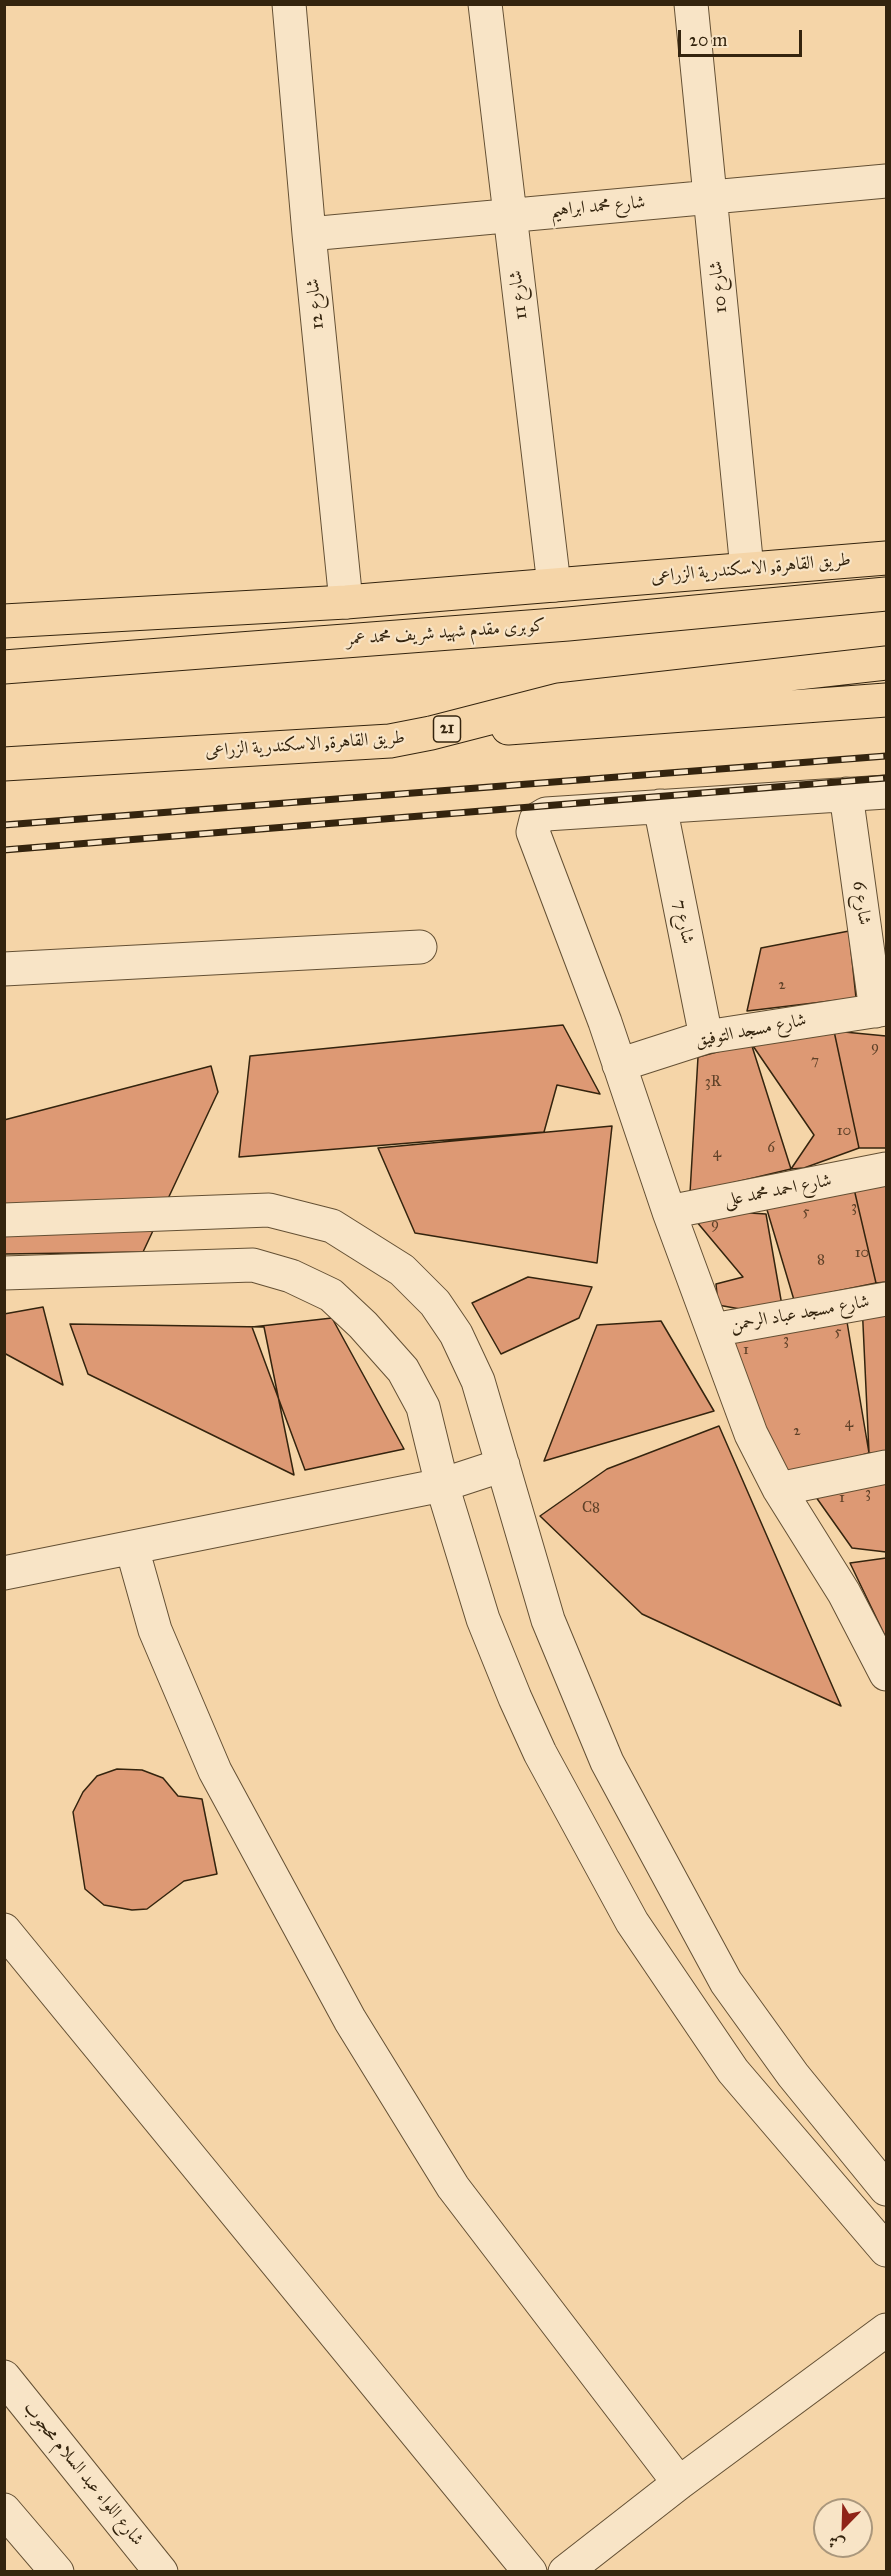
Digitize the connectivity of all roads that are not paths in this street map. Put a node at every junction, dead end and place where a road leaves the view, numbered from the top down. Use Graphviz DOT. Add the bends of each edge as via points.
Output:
graph roads {
  1 [pos="289,4"];
  2 [pos="485,4"];
  3 [pos="691,4"];
  4 [pos="886,181"];
  5 [pos="710,196"];
  6 [pos="510,215"];
  7 [pos="309,234"];
  8 [pos="886,558"];
  9 [pos="747,569"];
  10 [pos="554,585"];
  11 [pos="886,594"];
  12 [pos="346,602"];
  13 [pos="4,621"];
  14 [pos="886,663"];
  15 [pos="4,667"];
  16 [pos="886,700"];
  17 [pos="431,734"];
  18 [pos="4,764"];
  19 [pos="886,792"];
  20 [pos="846,794"];
  21 [pos="660,806"];
  22 [pos="420,947"];
  23 [pos="4,969"];
  24 [pos="881,1010"];
  25 [pos="706,1037"];
  26 [pos="619,1065"];
  27 [pos="886,1169"];
  28 [pos="669,1212"];
  29 [pos="4,1220"];
  30 [pos="4,1273"];
  31 [pos="886,1299"];
  32 [pos="713,1330"];
  33 [pos="503,1465"];
  34 [pos="886,1467"];
  35 [pos="442,1485"];
  36 [pos="779,1489"];
  37 [pos="132,1548"];
  38 [pos="4,1573"];
  39 [pos="886,1674"];
  40 [pos="4,1930"];
  41 [pos="886,2189"];
  42 [pos="886,2250"];
  43 [pos="886,2330"];
  44 [pos="4,2377"];
  45 [pos="678,2483"];
  46 [pos="4,2511"];
  47 [pos="57,2571"];
  48 [pos="161,2571"];
  49 [pos="530,2571"];
  50 [pos="565,2571"];
  1 -- 7 [label="street, شارع 12"];
  2 -- 6 [label="street, شارع 11"];
  3 -- 5 [label="street, شارع 10"];
  4 -- 5 [label="street, شارع محمد ابراهيم"];
  5 -- 6 [label="street, شارع محمد ابراهيم"];
  5 -- 9 [label="street, شارع 10"];
  6 -- 7 [label="street, شارع محمد ابراهيم"];
  6 -- 10 [label="street, شارع 11"];
  7 -- 12 [label="street, شارع 12"];
  8 -- 9 [label="highway, طريق القاهرة, الاسكندرية الزراعى"];
  9 -- 10 [label="highway, طريق القاهرة, الاسكندرية الزراعى"];
  10 -- 12 [label="highway, طريق القاهرة, الاسكندرية الزراعى"];
  11 -- 15 [label="highway, كوبرى مقدم شهيد شريف محمد عمر" via="568,624"];
  12 -- 13 [label="highway, طريق القاهرة, الاسكندرية الزراعى"];
  14 -- 17 [label="highway, طريق القاهرة, الاسكندرية الزراعى / 21" via="559,700"];
  16 -- 17 [label="highway"];
  17 -- 18 [label="highway, طريق القاهرة, الاسكندرية الزراعى / 21" via="348,746"];
  19 -- 20 [label="street"];
  20 -- 21 [label="street"];
  20 -- 24 [label="street, شارع 6"];
  21 -- 25 [label="street, شارع 7"];
  21 -- 26 [label="street" via="546,814 533,826 533,836"];
  22 -- 23 [label="street"];
  24 -- 25 [label="street, شارع مسجد التوفيق"];
  25 -- 26 [label="street, شارع مسجد التوفيق"];
  26 -- 28 [label="street"];
  27 -- 28 [label="street, شارع احمد محمد على"];
  28 -- 32 [label="street"];
  29 -- 33 [label="street" via="268,1210 332,1226 402,1270 435,1303 456,1334 478,1381"];
  30 -- 35 [label="street" via="253,1265 291,1276 331,1295 403,1370 423,1407"];
  31 -- 32 [label="street, شارع مسجد عباد الرحمن"];
  32 -- 36 [label="street" via="751,1434"];
  33 -- 35 [label="street"];
  33 -- 41 [label="street" via="548,1620 607,1762 666,1876 757,2028"];
  34 -- 36 [label="street"];
  35 -- 37 [label="street"];
  35 -- 42 [label="street" via="483,1619 515,1698 540,1753 632,1922 733,2071"];
  36 -- 39 [label="street" via="844,1593"];
  37 -- 38 [label="street"];
  37 -- 45 [label="street" via="155,1630 216,1771 350,2020 453,2187"];
  40 -- 49 [label="street"];
  43 -- 45 [label="street"];
  44 -- 48 [label="street, شارع اللواء عبد السلام محجوب"];
  45 -- 50 [label="street"];
  46 -- 47 [label="street"];
}
